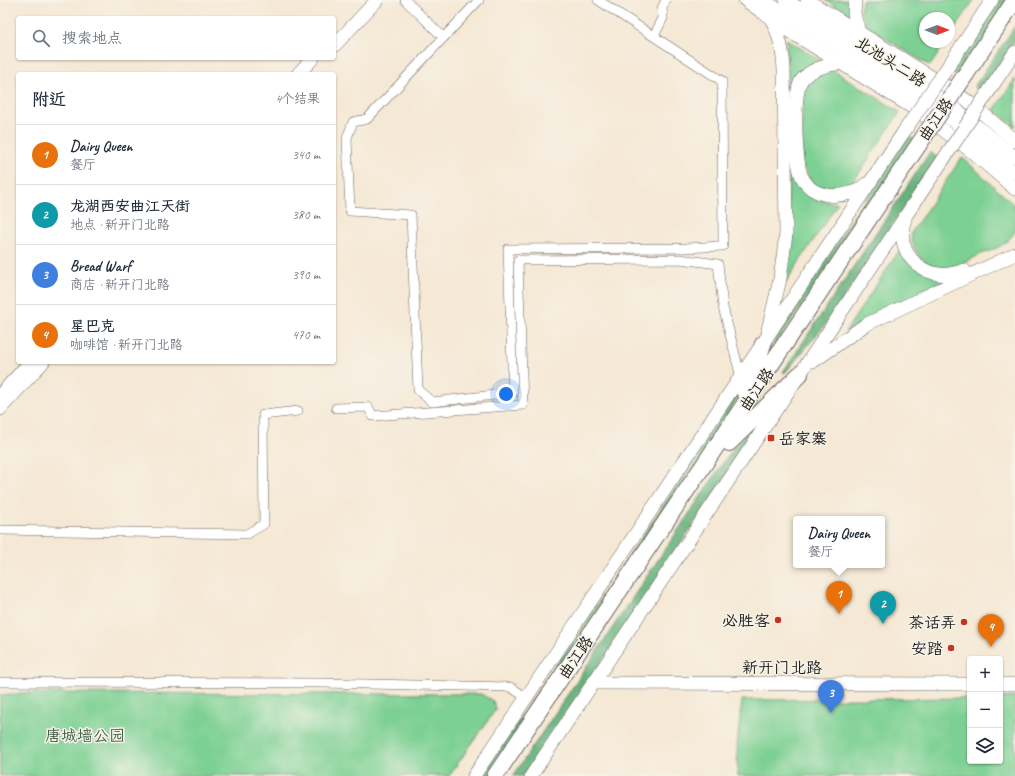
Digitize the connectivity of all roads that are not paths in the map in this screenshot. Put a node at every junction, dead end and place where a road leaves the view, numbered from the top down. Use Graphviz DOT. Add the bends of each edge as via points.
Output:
graph roads {
  1 [pos="367,0"];
  2 [pos="377,0"];
  3 [pos="405,0"];
  4 [pos="479,0"];
  5 [pos="598,0"];
  6 [pos="666,0"];
  7 [pos="746,0"];
  8 [pos="759,0"];
  9 [pos="763,0"];
  10 [pos="786,0"];
  11 [pos="807,0"];
  12 [pos="855,0"];
  13 [pos="986,0"];
  14 [pos="992,0"];
  15 [pos="1015,0"];
  16 [pos="981,17"];
  17 [pos="1015,17"];
  18 [pos="773,19"];
  19 [pos="858,31"];
  20 [pos="336,33"];
  21 [pos="654,36"];
  22 [pos="443,37"];
  23 [pos="336,44"];
  24 [pos="1015,52"];
  25 [pos="311,60"];
  26 [pos="321,60"];
  27 [pos="870,60"];
  28 [pos="842,63"];
  29 [pos="300,72"];
  30 [pos="310,72"];
  31 [pos="969,77"];
  32 [pos="1015,141"];
  33 [pos="1015,157"];
  34 [pos="1015,173"];
  35 [pos="874,176"];
  36 [pos="1015,189"];
  37 [pos="906,214"];
  38 [pos="1015,243"];
  39 [pos="1015,254"];
  40 [pos="763,344"];
  41 [pos="28,364"];
  42 [pos="41,364"];
  43 [pos="800,374"];
  44 [pos="741,378"];
  45 [pos="0,395"];
  46 [pos="336,408"];
  47 [pos="0,409"];
  48 [pos="298,411"];
  49 [pos="724,443"];
  50 [pos="0,530"];
  51 [pos="0,682"];
  52 [pos="593,683"];
  53 [pos="967,684"];
  54 [pos="1003,684"];
  55 [pos="1015,684"];
  56 [pos="526,698"];
  57 [pos="474,776"];
  58 [pos="495,776"];
  59 [pos="506,776"];
  60 [pos="531,776"];
  1 -- 20 [label="main road"];
  2 -- 23 [label="main road"];
  3 -- 22 [label="street"];
  4 -- 22 [label="street"];
  5 -- 21 [label="street"];
  6 -- 21 [label="street" via="662,8 663,18"];
  7 -- 18 [label="main road"];
  8 -- 18 [label="main road"];
  9 -- 27 [label="main road, 北池头二路"];
  10 -- 27 [label="main road, 北池头二路"];
  11 -- 19 [label="main road"];
  12 -- 19 [label="main road" via="854,14"];
  13 -- 16 [label="main road"];
  14 -- 16 [label="main road, 曲江路"];
  15 -- 31 [label="highway, 曲江路"];
  16 -- 35 [label="main road, 曲江路, bridge"];
  17 -- 31 [label="highway, 曲江路"];
  18 -- 28 [label="main road"];
  18 -- 40 [label="main road" via="784,58 786,234 780,280"];
  19 -- 27 [label="main road"];
  19 -- 32 [label="main road" via="950,88"];
  21 -- 22 [label="street" via="722,81 723,246 508,249 513,393 432,402 418,390 411,216 350,211 347,138 353,122 367,119"];
  24 -- 37 [label="main road, 曲江路, bridge"];
  25 -- 29 [label="main road"];
  26 -- 30 [label="main road"];
  27 -- 28 [label="main road" via="860,64"];
  27 -- 33 [label="main road, 北池头二路" via="951,105"];
  27 -- 34 [label="main road, 北池头二路" via="956,123"];
  28 -- 35 [label="main road" via="810,72 797,88 799,169 810,187 834,195 855,192"];
  28 -- 36 [label="main road" via="936,123"];
  31 -- 49 [label="highway, 曲江路, bridge"];
  35 -- 40 [label="main road, 曲江路"];
  37 -- 38 [label="main road" via="903,235 908,253 918,266 933,273 958,273"];
  37 -- 43 [label="main road, 曲江路"];
  39 -- 43 [label="main road" via="865,325 824,352"];
  40 -- 44 [label="main road, 曲江路"];
  40 -- 49 [label="highway"];
  41 -- 45 [label="main road"];
  42 -- 47 [label="main road"];
  43 -- 49 [label="highway"];
  43 -- 52 [label="main road, 曲江路"];
  44 -- 46 [label="street" via="723,307 718,264 680,259 518,260 523,405 373,416 368,407"];
  44 -- 56 [label="main road, 曲江路"];
  48 -- 50 [label="street" via="263,415 264,524 247,534"];
  49 -- 58 [label="highway, 曲江路"];
  49 -- 59 [label="highway, 曲江路"];
  51 -- 56 [label="street" via="510,687"];
  52 -- 53 [label="main road, 新开门北路"];
  52 -- 60 [label="main road, 曲江路"];
  54 -- 55 [label="main road"];
  56 -- 57 [label="main road, 曲江路"];
}
